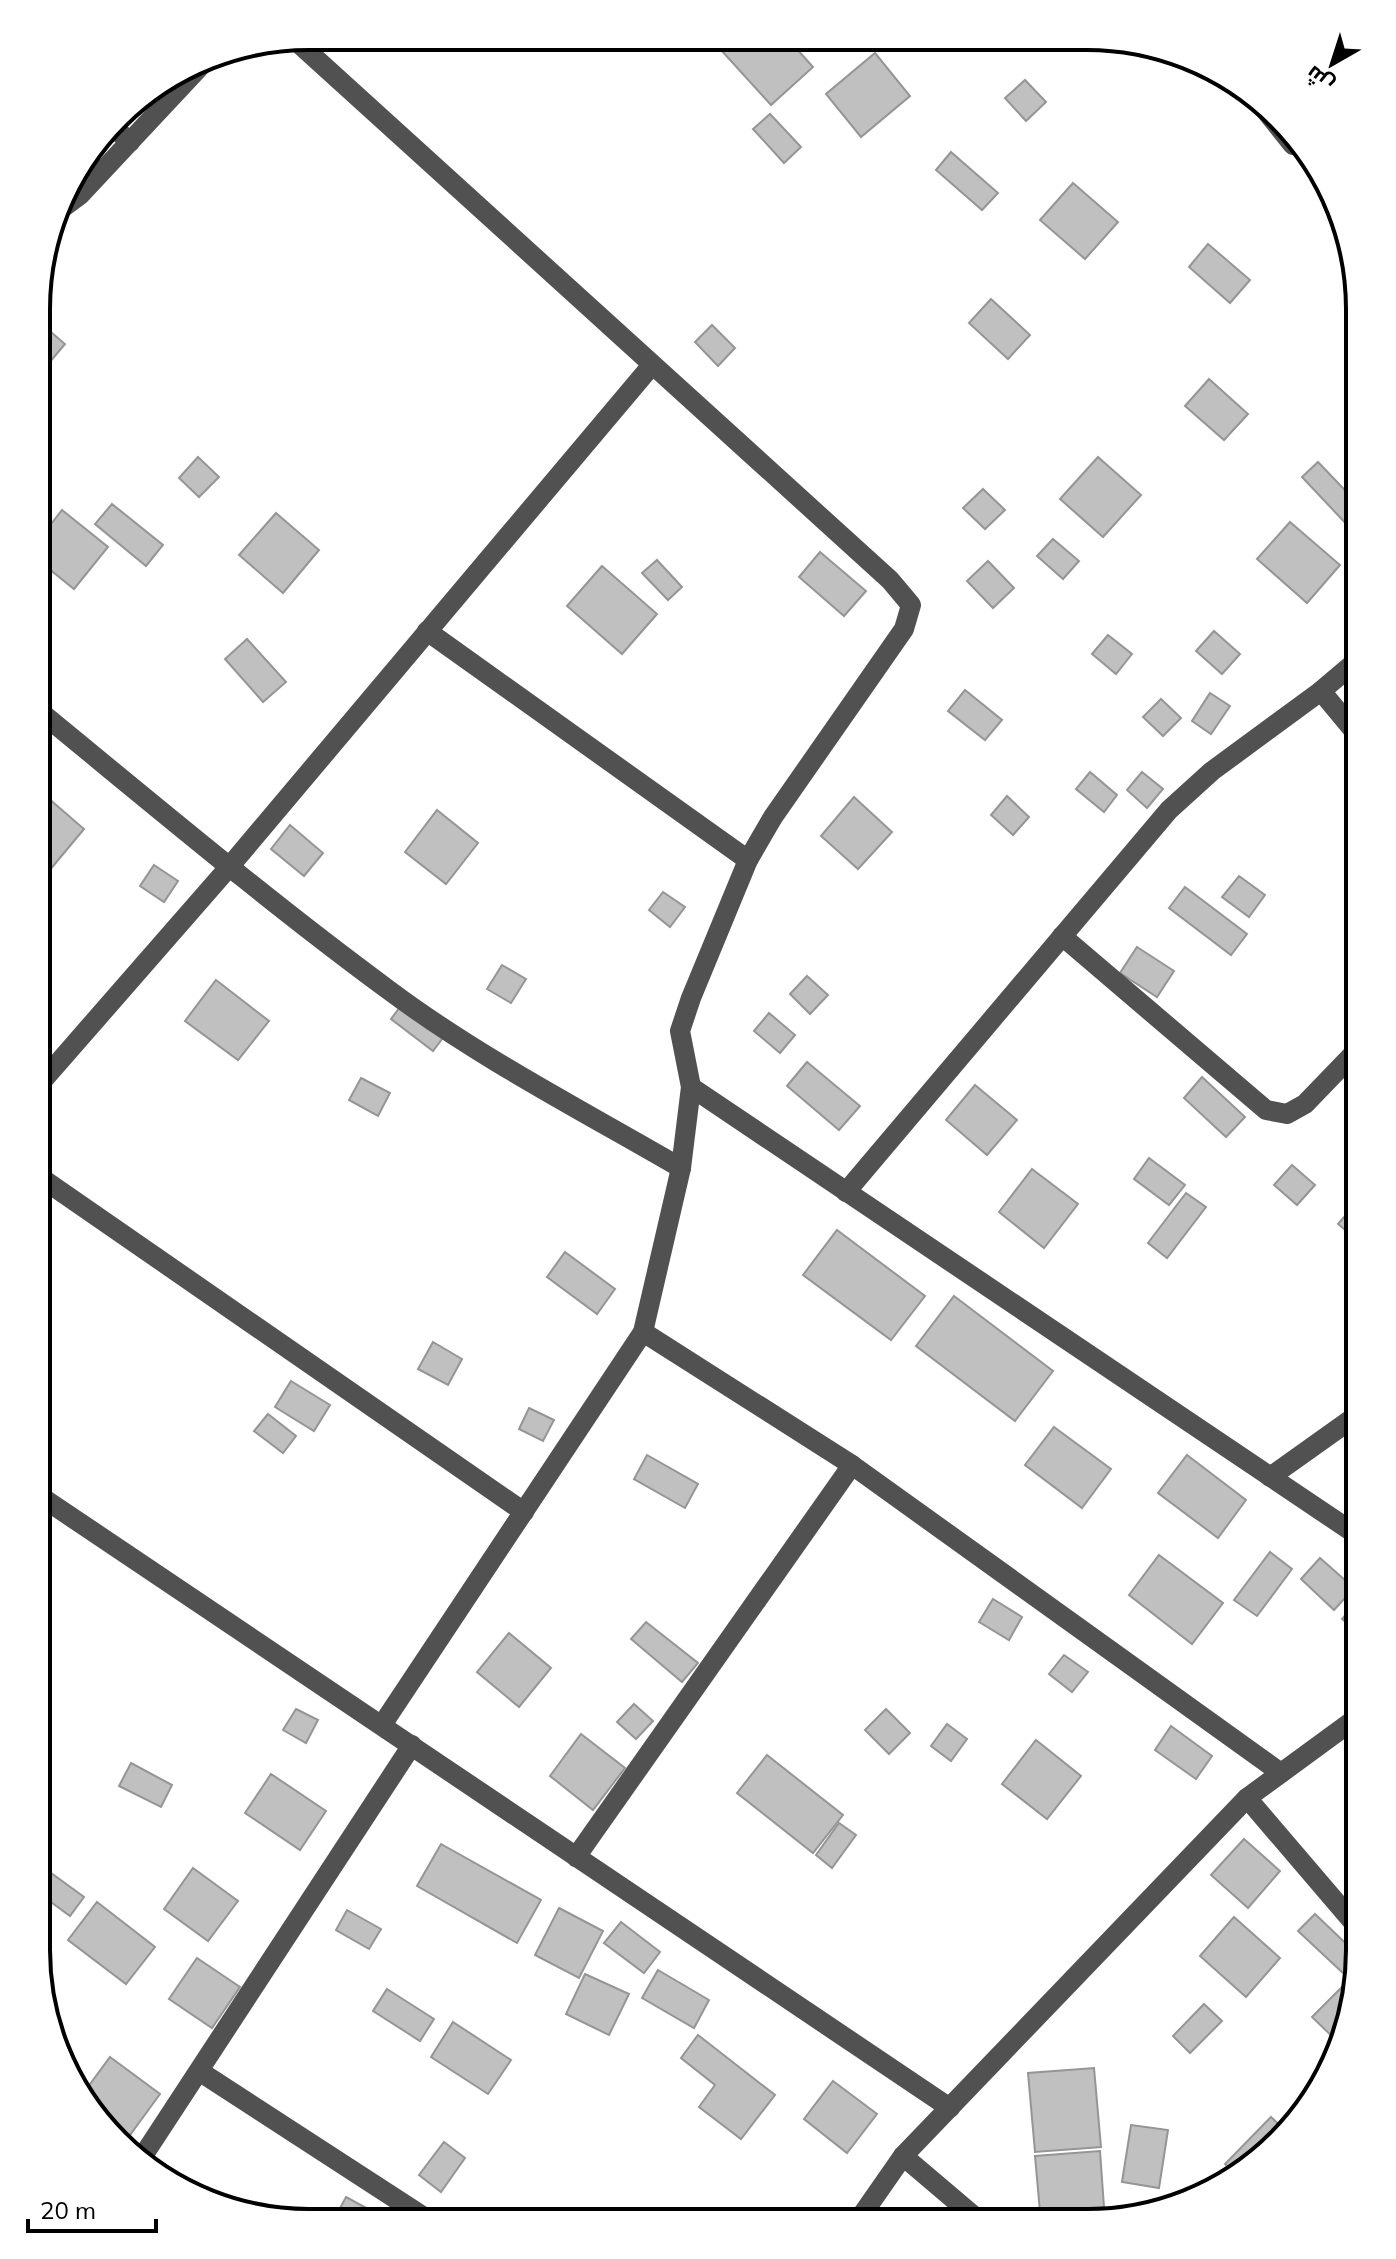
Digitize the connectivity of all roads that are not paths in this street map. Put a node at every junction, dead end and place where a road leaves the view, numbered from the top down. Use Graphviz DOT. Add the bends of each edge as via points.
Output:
graph roads {
  1 [pos="306,50"];
  2 [pos="186,82"];
  3 [pos="120,133"];
  4 [pos="130,142"];
  5 [pos="75,198"];
  6 [pos="652,365"];
  7 [pos="427,631"];
  8 [pos="1346,670"];
  9 [pos="1321,691"];
  10 [pos="50,720"];
  11 [pos="1346,721"];
  12 [pos="748,860"];
  13 [pos="230,866"];
  14 [pos="1062,936"];
  15 [pos="1346,1062"];
  16 [pos="50,1071"];
  17 [pos="691,1087"];
  18 [pos="681,1168"];
  19 [pos="50,1184"];
  20 [pos="846,1192"];
  21 [pos="643,1332"];
  22 [pos="1345,1423"];
  23 [pos="852,1465"];
  24 [pos="1270,1477"];
  25 [pos="50,1503"];
  26 [pos="524,1512"];
  27 [pos="1345,1527"];
  28 [pos="382,1725"];
  29 [pos="1345,1726"];
  30 [pos="412,1745"];
  31 [pos="1281,1773"];
  32 [pos="1247,1798"];
  33 [pos="576,1857"];
  34 [pos="1345,1913"];
  35 [pos="199,2071"];
  36 [pos="950,2108"];
  37 [pos="146,2151"];
  38 [pos="903,2156"];
  39 [pos="408,2209"];
  40 [pos="866,2209"];
  41 [pos="965,2209"];
  1 -- 6 [label="street"];
  2 -- 4 [label="street"];
  3 -- 4 [label="street"];
  4 -- 5 [label="street"];
  6 -- 7 [label="street"];
  6 -- 12 [label="street" via="890,580 911,605 904,629"];
  7 -- 12 [label="street"];
  7 -- 13 [label="street"];
  8 -- 9 [label="street"];
  9 -- 11 [label="street"];
  9 -- 14 [label="street" via="1212,771 1169,810"];
  10 -- 13 [label="street"];
  12 -- 17 [label="street" via="680,1031"];
  13 -- 16 [label="street"];
  13 -- 18 [label="street" via="434,1021"];
  14 -- 15 [label="street" via="1266,1110 1287,1114 1305,1104"];
  14 -- 20 [label="street"];
  17 -- 18 [label="street"];
  17 -- 20 [label="street"];
  18 -- 21 [label="street"];
  19 -- 26 [label="street"];
  20 -- 24 [label="street"];
  21 -- 23 [label="street"];
  21 -- 26 [label="street"];
  22 -- 24 [label="street"];
  23 -- 31 [label="street"];
  23 -- 33 [label="street"];
  24 -- 27 [label="street"];
  25 -- 28 [label="street"];
  26 -- 28 [label="street"];
  28 -- 30 [label="street"];
  29 -- 31 [label="street"];
  30 -- 33 [label="street"];
  30 -- 35 [label="street"];
  31 -- 32 [label="street"];
  32 -- 34 [label="street"];
  32 -- 36 [label="street"];
  33 -- 36 [label="street"];
  35 -- 37 [label="street"];
  35 -- 39 [label="street"];
  36 -- 38 [label="street"];
  38 -- 40 [label="street"];
  38 -- 41 [label="street"];
}
